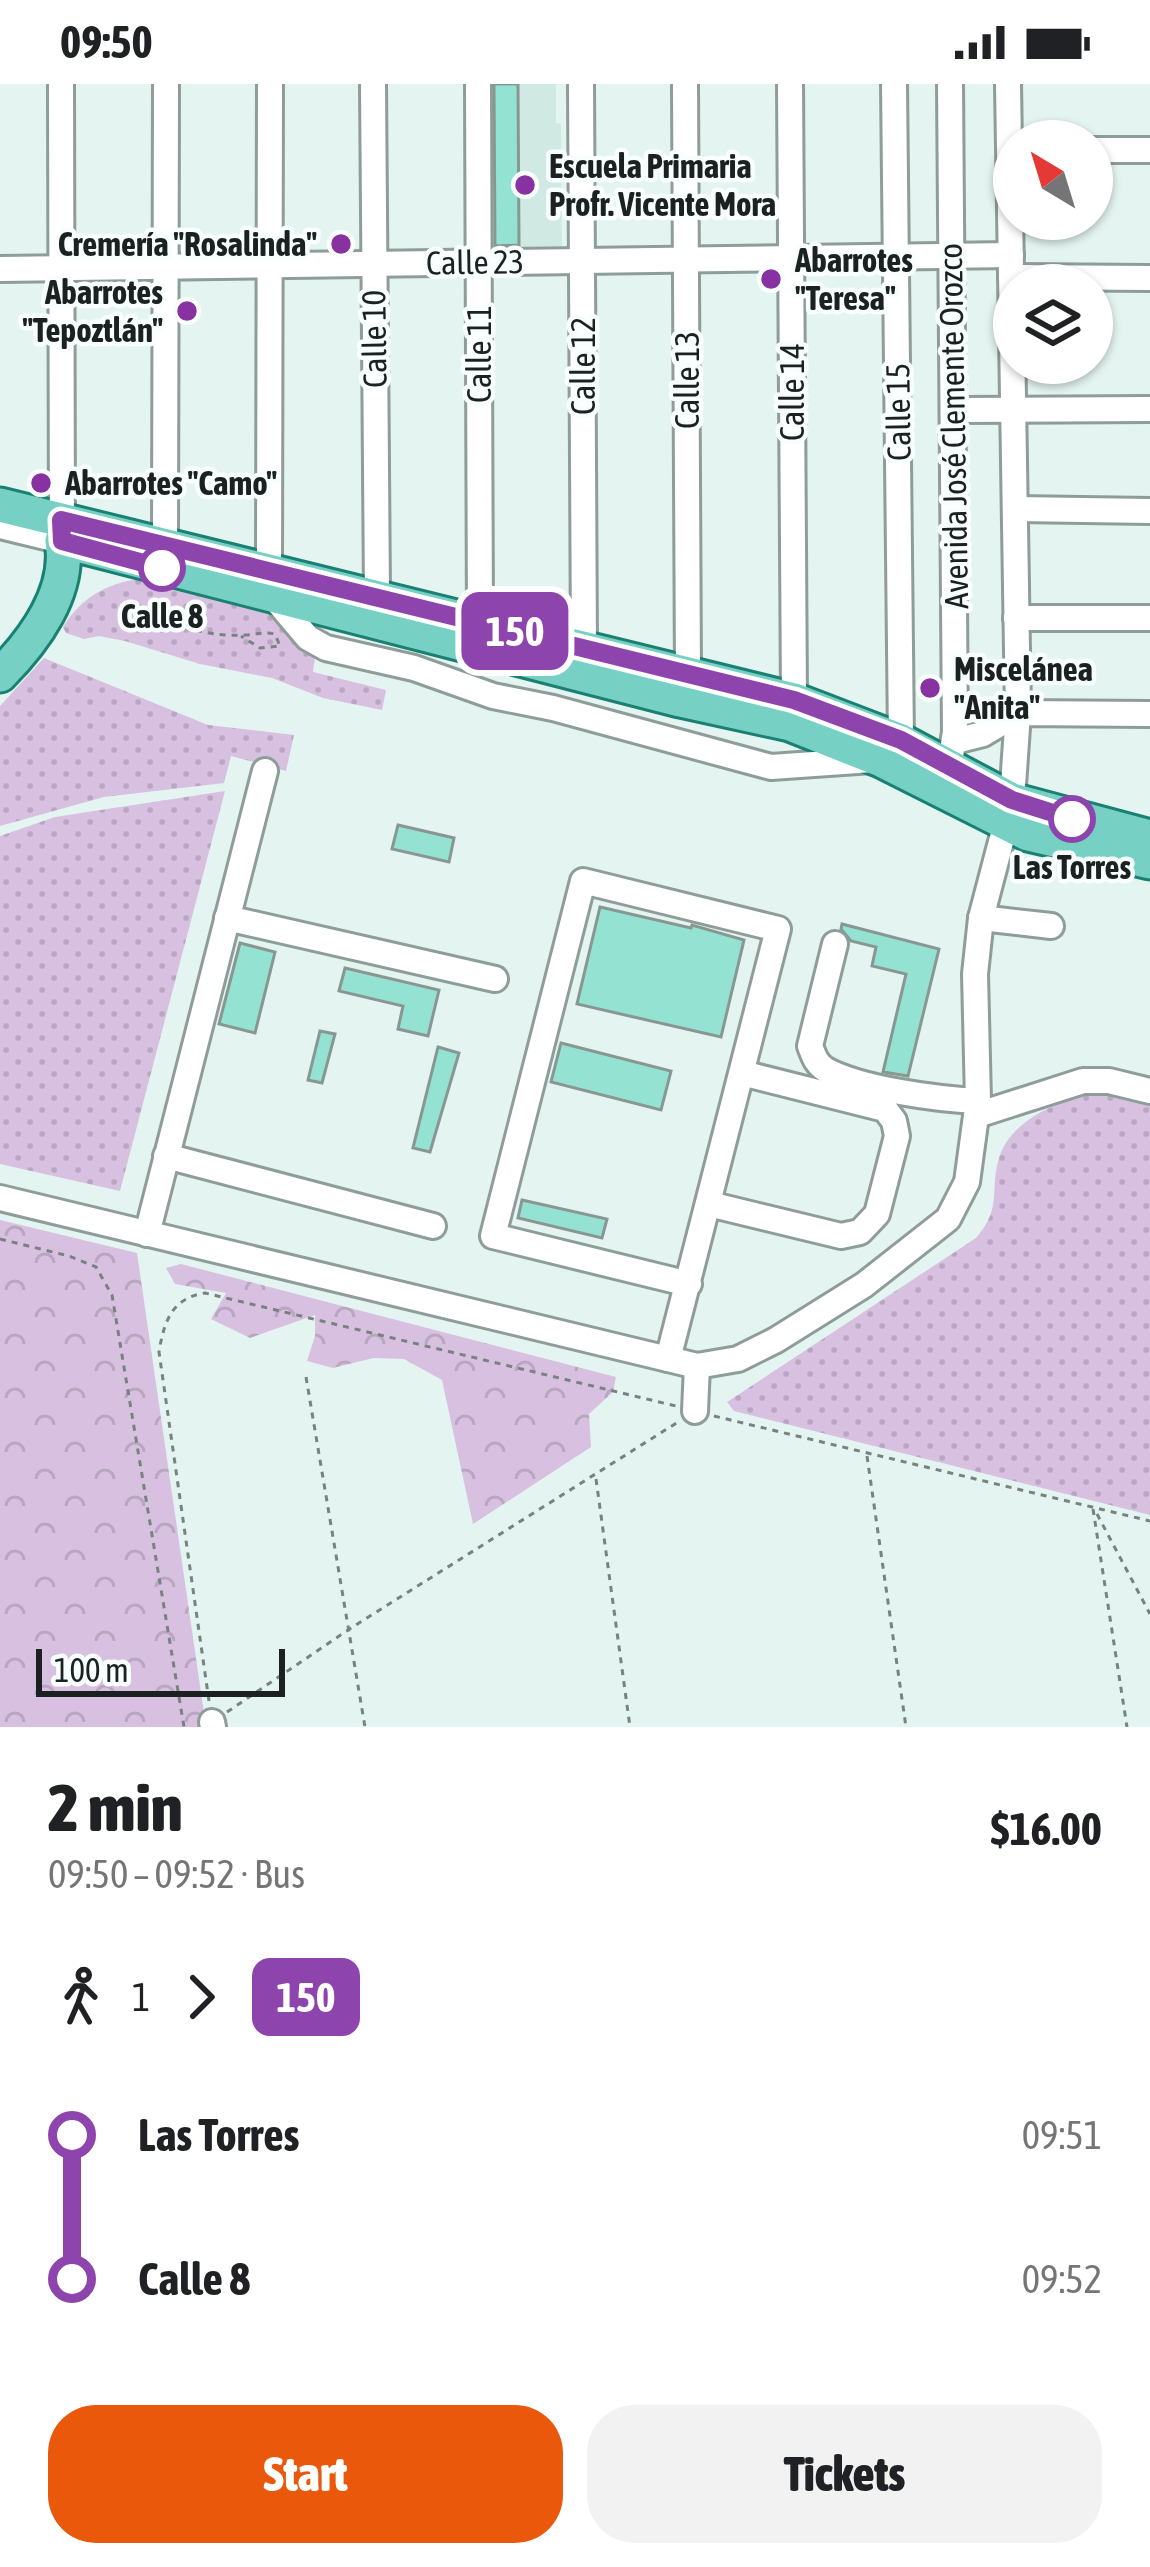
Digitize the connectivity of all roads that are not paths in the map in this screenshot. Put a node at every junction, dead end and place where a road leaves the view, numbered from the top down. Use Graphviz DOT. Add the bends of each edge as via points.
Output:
graph roads {
  1 [pos="61,84"];
  2 [pos="166,84"];
  3 [pos="270,84"];
  4 [pos="373,84"];
  5 [pos="478,84"];
  6 [pos="581,84"];
  7 [pos="686,84"];
  8 [pos="790,84"];
  9 [pos="893,84"];
  10 [pos="950,84"];
  11 [pos="1008,84"];
  12 [pos="1010,120"];
  13 [pos="1113,150"];
  14 [pos="1150,150"];
  15 [pos="896,256"];
  16 [pos="951,256"];
  17 [pos="791,258"];
  18 [pos="686,259"];
  19 [pos="582,261"];
  20 [pos="479,262"];
  21 [pos="373,263"];
  22 [pos="999,264"];
  23 [pos="270,265"];
  24 [pos="166,266"];
  25 [pos="0,268"];
  26 [pos="62,268"];
  27 [pos="1113,275"];
  28 [pos="1150,278"];
  29 [pos="1013,384"];
  30 [pos="1150,409"];
  31 [pos="953,410"];
  32 [pos="1013,410"];
  33 [pos="0,506"];
  34 [pos="1015,509"];
  35 [pos="1150,511"];
  36 [pos="0,526"];
  37 [pos="62,531"];
  38 [pos="165,544"];
  39 [pos="134,562"];
  40 [pos="269,581"];
  41 [pos="377,595"];
  42 [pos="54,602"];
  43 [pos="1016,618"];
  44 [pos="1150,618"];
  45 [pos="480,623"];
  46 [pos="584,648"];
  47 [pos="6,669"];
  48 [pos="688,675"];
  49 [pos="794,700"];
  50 [pos="1018,713"];
  51 [pos="1150,714"];
  52 [pos="891,750"];
  53 [pos="952,755"];
  54 [pos="265,771"];
  55 [pos="1009,812"];
  56 [pos="1150,837"];
  57 [pos="1150,862"];
  58 [pos="227,918"];
  59 [pos="981,918"];
  60 [pos="1051,926"];
  61 [pos="835,944"];
  62 [pos="494,979"];
  63 [pos="742,1073"];
  64 [pos="1150,1091"];
  65 [pos="977,1108"];
  66 [pos="166,1156"];
  67 [pos="0,1198"];
  68 [pos="709,1204"];
  69 [pos="433,1226"];
  70 [pos="147,1234"];
  71 [pos="689,1284"];
  72 [pos="668,1359"];
  73 [pos="697,1366"];
  74 [pos="694,1411"];
  1 -- 26 [label="street"];
  2 -- 24 [label="street"];
  3 -- 23 [label="street"];
  4 -- 21 [label="street, Calle 10"];
  5 -- 20 [label="street, Calle 11"];
  6 -- 19 [label="street, Calle 12"];
  7 -- 18 [label="street, Calle 13"];
  8 -- 17 [label="street, Calle 14"];
  9 -- 15 [label="street, Calle 15"];
  10 -- 16 [label="street, Avenida José Clemente Orozco"];
  11 -- 12 [label="street, Avenida José Clemente Orozco"];
  13 -- 14 [label="street"];
  15 -- 16 [label="street, Calle 23"];
  15 -- 17 [label="street, Calle 23"];
  15 -- 52 [label="street, Calle 15"];
  16 -- 22 [label="street, Calle 23"];
  16 -- 31 [label="street, Avenida José Clemente Orozco"];
  17 -- 18 [label="street, Calle 23"];
  17 -- 49 [label="street, Calle 14"];
  18 -- 19 [label="street, Calle 23"];
  18 -- 48 [label="street, Calle 13"];
  19 -- 20 [label="street, Calle 23"];
  19 -- 46 [label="street, Calle 12"];
  20 -- 21 [label="street, Calle 23"];
  20 -- 45 [label="street, Calle 11"];
  21 -- 23 [label="street, Calle 23"];
  21 -- 41 [label="street, Calle 10"];
  23 -- 24 [label="street, Calle 23"];
  23 -- 40 [label="street"];
  24 -- 26 [label="street, Calle 23"];
  24 -- 38 [label="street"];
  25 -- 26 [label="street, Calle 23"];
  26 -- 37 [label="street"];
  27 -- 28 [label="street, Calle 23"];
  29 -- 32 [label="street, Avenida José Clemente Orozco"];
  30 -- 32 [label="street"];
  31 -- 32 [label="street"];
  31 -- 53 [label="street, Avenida José Clemente Orozco"];
  32 -- 34 [label="street, Avenida José Clemente Orozco"];
  33 -- 37 [label="main road"];
  34 -- 35 [label="street"];
  34 -- 43 [label="street, Avenida José Clemente Orozco"];
  36 -- 37 [label="street"];
  37 -- 38 [label="main road"];
  37 -- 39 [label="main road"];
  37 -- 42 [label="main road"];
  38 -- 40 [label="main road"];
  39 -- 40 [label="main road"];
  39 -- 42 [label="main road" via="100,570"];
  40 -- 41 [label="main road"];
  40 -- 52 [label="main road" via="680,700"];
  40 -- 52 [label="street" via="308,638 326,648 493,696 771,767"];
  41 -- 45 [label="main road"];
  42 -- 47 [label="main road"];
  43 -- 44 [label="street"];
  43 -- 50 [label="street, Avenida José Clemente Orozco"];
  45 -- 46 [label="main road"];
  46 -- 48 [label="main road"];
  48 -- 49 [label="main road"];
  49 -- 52 [label="main road"];
  50 -- 51 [label="street"];
  50 -- 53 [label="street"];
  50 -- 55 [label="street, Avenida José Clemente Orozco"];
  52 -- 53 [label="main road"];
  52 -- 55 [label="main road"];
  53 -- 55 [label="main road"];
  54 -- 58 [label="street"];
  55 -- 56 [label="main road"];
  55 -- 57 [label="main road" via="1028,834"];
  55 -- 59 [label="street, Avenida José Clemente Orozco"];
  58 -- 62 [label="street"];
  58 -- 66 [label="street"];
  59 -- 60 [label="street"];
  59 -- 65 [label="street, Avenida José Clemente Orozco"];
  61 -- 65 [label="street" via="810,1046 815,1061 827,1071"];
  63 -- 68 [label="street"];
  63 -- 68 [label="street" via="885,1109 897,1136 877,1214 860,1232 842,1236"];
  63 -- 71 [label="street" via="778,929 583,881 493,1236"];
  64 -- 65 [label="street" via="1083,1081"];
  65 -- 73 [label="street, Avenida José Clemente Orozco" via="968,1182 948,1219 776,1340 738,1359"];
  66 -- 69 [label="street"];
  66 -- 70 [label="street"];
  67 -- 70 [label="street"];
  68 -- 71 [label="street"];
  70 -- 72 [label="street"];
  71 -- 72 [label="street"];
  72 -- 73 [label="street"];
  73 -- 74 [label="street"];
}
